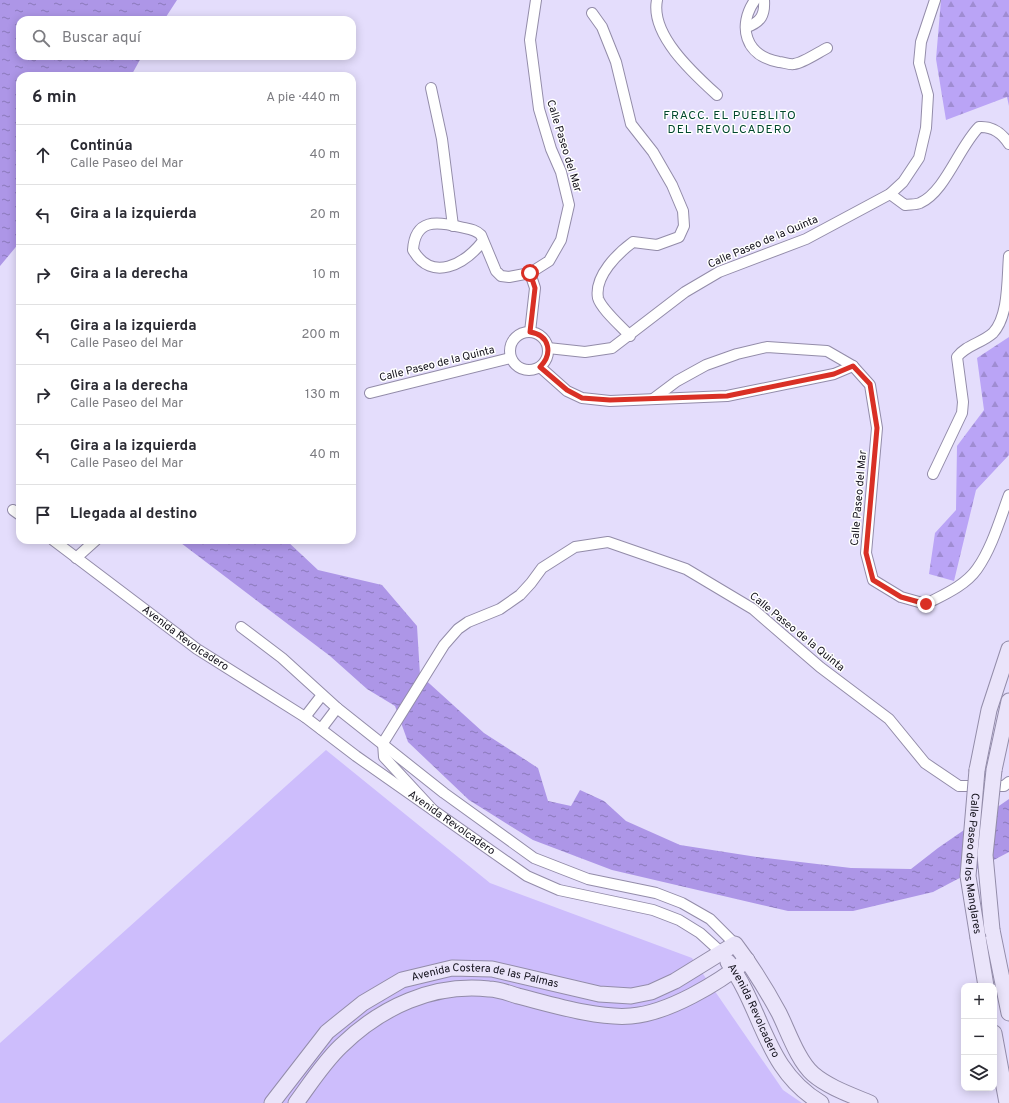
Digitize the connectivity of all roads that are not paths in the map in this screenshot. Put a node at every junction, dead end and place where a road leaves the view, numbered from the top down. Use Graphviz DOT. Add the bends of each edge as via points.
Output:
graph roads {
  1 [pos="536,0"];
  2 [pos="657,0"];
  3 [pos="756,0"];
  4 [pos="764,0"];
  5 [pos="935,0"];
  6 [pos="592,13"];
  7 [pos="747,27"];
  8 [pos="827,48"];
  9 [pos="431,88"];
  10 [pos="717,95"];
  11 [pos="1009,144"];
  12 [pos="890,194"];
  13 [pos="453,226"];
  14 [pos="483,241"];
  15 [pos="1009,256"];
  16 [pos="530,273"];
  17 [pos="530,332"];
  18 [pos="630,336"];
  19 [pos="548,348"];
  20 [pos="510,358"];
  21 [pos="853,366"];
  22 [pos="540,367"];
  23 [pos="370,393"];
  24 [pos="653,399"];
  25 [pos="933,474"];
  26 [pos="1009,495"];
  27 [pos="58,544"];
  28 [pos="92,544"];
  29 [pos="76,558"];
  30 [pos="241,627"];
  31 [pos="1009,649"];
  32 [pos="322,695"];
  33 [pos="1009,701"];
  34 [pos="337,708"];
  35 [pos="305,717"];
  36 [pos="321,729"];
  37 [pos="383,743"];
  38 [pos="1007,784"];
  39 [pos="433,810"];
  40 [pos="656,894"];
  41 [pos="653,910"];
  42 [pos="735,944"];
  43 [pos="722,953"];
  44 [pos="747,960"];
  45 [pos="734,970"];
  46 [pos="986,983"];
  47 [pos="1009,1013"];
  48 [pos="997,1049"];
  49 [pos="272,1103"];
  50 [pos="296,1103"];
  51 [pos="821,1103"];
  52 [pos="870,1103"];
  53 [pos="1007,1103"];
  1 -- 16 [label="street, Calle Paseo del Mar" via="530,40 539,109 561,172 569,205 561,240 549,261"];
  2 -- 10 [label="street" via="659,24 672,48 693,74"];
  3 -- 7 [label="street" via="748,13"];
  4 -- 7 [label="street" via="763,17"];
  5 -- 12 [label="street, Calle Paseo de la Quinta" via="921,42 920,63 928,95 926,128 919,158 903,182"];
  6 -- 18 [label="street" via="602,27 616,62 631,124 653,152 683,210 684,226 679,237 657,245 634,242 621,251 601,278 598,299"];
  7 -- 8 [label="street" via="751,49 773,61 794,64"];
  9 -- 13 [label="street" via="442,139"];
  11 -- 12 [label="street" via="1002,134 987,126 979,127 969,137 934,194 919,203 905,205"];
  12 -- 18 [label="street, Calle Paseo de la Quinta" via="806,239 719,272 684,292"];
  13 -- 14 [label="street" via="476,231 481,234"];
  13 -- 14 [label="street" via="432,224 417,233 413,250 417,258 425,265 437,269 450,266 470,256"];
  14 -- 16 [label="street" via="496,271 501,276"];
  15 -- 25 [label="street" via="1001,322 992,334 962,350 957,357 962,413"];
  16 -- 17 [label="street" via="535,288"];
  17 -- 19 [label="street" via="540,335"];
  17 -- 20 [label="street" via="518,335 513,340 510,345"];
  18 -- 19 [label="street, Calle Paseo de la Quinta" via="612,348 585,352"];
  19 -- 22 [label="street" via="548,355"];
  20 -- 22 [label="street" via="518,368 525,371 533,371"];
  20 -- 23 [label="street, Calle Paseo de la Quinta"];
  21 -- 24 [label="street" via="834,374 727,396"];
  21 -- 24 [label="street, Calle Paseo del Mar" via="827,351 767,347 706,365 677,381"];
  21 -- 26 [label="street, Calle Paseo del Mar" via="870,384 877,428 866,553 873,580 901,597 926,604 960,586 977,570"];
  22 -- 24 [label="street" via="567,390 582,398"];
  27 -- 29 [label="street, Avenida Revolcadero"];
  28 -- 29 [label="street"];
  29 -- 35 [label="street, Avenida Revolcadero" via="197,649"];
  30 -- 32 [label="street, Avenida Revolcadero" via="282,658"];
  31 -- 46 [label="main road, Calle Paseo de los Manglares, bridge" via="989,710 977,770 968,876"];
  32 -- 34 [label="street, Avenida Revolcadero"];
  32 -- 35 [label="street"];
  33 -- 47 [label="main road, Calle Paseo de los Manglares, bridge" via="994,770 985,855 992,930"];
  34 -- 36 [label="street"];
  34 -- 37 [label="street, Avenida Revolcadero"];
  35 -- 36 [label="street, Avenida Revolcadero"];
  36 -- 39 [label="street, Avenida Revolcadero"];
  37 -- 38 [label="street, Calle Paseo de la Quinta" via="444,645 458,629 468,622 500,609 520,595 542,568 575,547 608,542 686,569 753,609 820,667 889,719 925,762 960,786"];
  37 -- 39 [label="street" via="384,757"];
  37 -- 40 [label="street, Avenida Revolcadero" via="474,816 534,858 588,879"];
  39 -- 41 [label="street, Avenida Revolcadero" via="511,865 540,882 559,890"];
  40 -- 41 [label="street"];
  40 -- 42 [label="street, Avenida Revolcadero" via="682,903 710,920"];
  41 -- 43 [label="street, Avenida Revolcadero" via="680,920 700,932"];
  42 -- 43 [label="main road, Avenida Costera de las Palmas"];
  42 -- 44 [label="main road, Avenida Revolcadero"];
  43 -- 45 [label="main road, Avenida Revolcadero"];
  43 -- 49 [label="main road, Avenida Costera de las Palmas" via="652,992 631,996 599,994 492,969 452,968 402,980 363,1002 326,1032"];
  44 -- 45 [label="main road, Avenida Costera de las Palmas"];
  44 -- 52 [label="main road, Avenida Revolcadero" via="799,1054 813,1074 838,1089"];
  45 -- 50 [label="main road, Avenida Costera de las Palmas" via="682,1000 659,1010 631,1016 595,1014 489,988 454,988 410,999 374,1019 340,1046"];
  45 -- 51 [label="main road, Avenida Revolcadero" via="777,1061 792,1079"];
  48 -- 53 [label="main road"];
}
